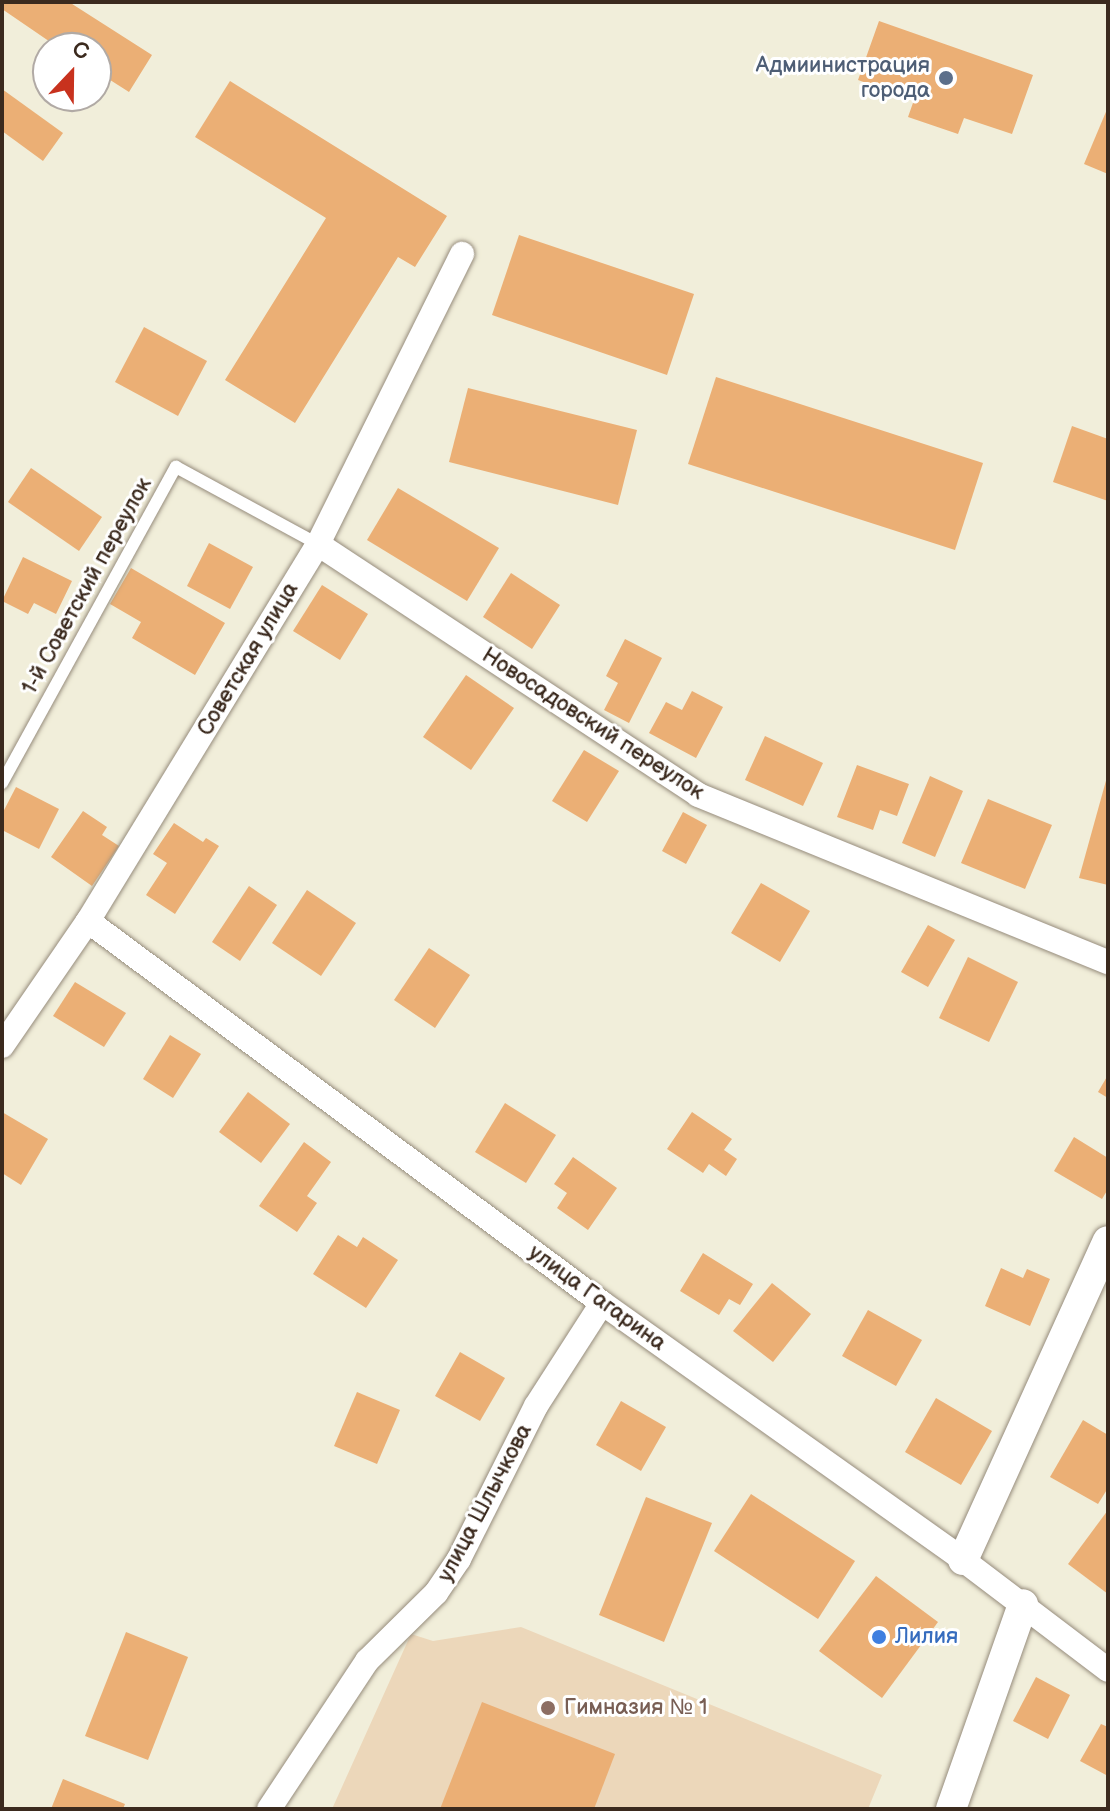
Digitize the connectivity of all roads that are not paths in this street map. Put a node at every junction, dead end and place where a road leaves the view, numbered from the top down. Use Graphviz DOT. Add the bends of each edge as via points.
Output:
graph roads {
  1 [pos="462,254"];
  2 [pos="318,544"];
  3 [pos="2,783"];
  4 [pos="88,921"];
  5 [pos="1108,962"];
  6 [pos="5,1035"];
  7 [pos="1108,1241"];
  8 [pos="602,1303"];
  9 [pos="963,1560"];
  10 [pos="1023,1604"];
  11 [pos="1108,1670"];
  12 [pos="269,1809"];
  13 [pos="951,1809"];
  1 -- 2 [label="street, Советская улица"];
  2 -- 3 [label="lane, 1-й Советский переулок" via="176,467"];
  2 -- 4 [label="street, Советская улица"];
  2 -- 5 [label="street, Новосадовский переулок" via="698,795"];
  4 -- 6 [label="street, Советская улица"];
  4 -- 8 [label="street, улица Гагарина"];
  7 -- 9 [label="street"];
  8 -- 9 [label="street, улица Гагарина"];
  8 -- 12 [label="street, улица Шлычкова" via="536,1406 459,1559 436,1593 367,1661"];
  9 -- 10 [label="street, улица Гагарина"];
  10 -- 11 [label="street, улица Гагарина"];
  10 -- 13 [label="street"];
}
